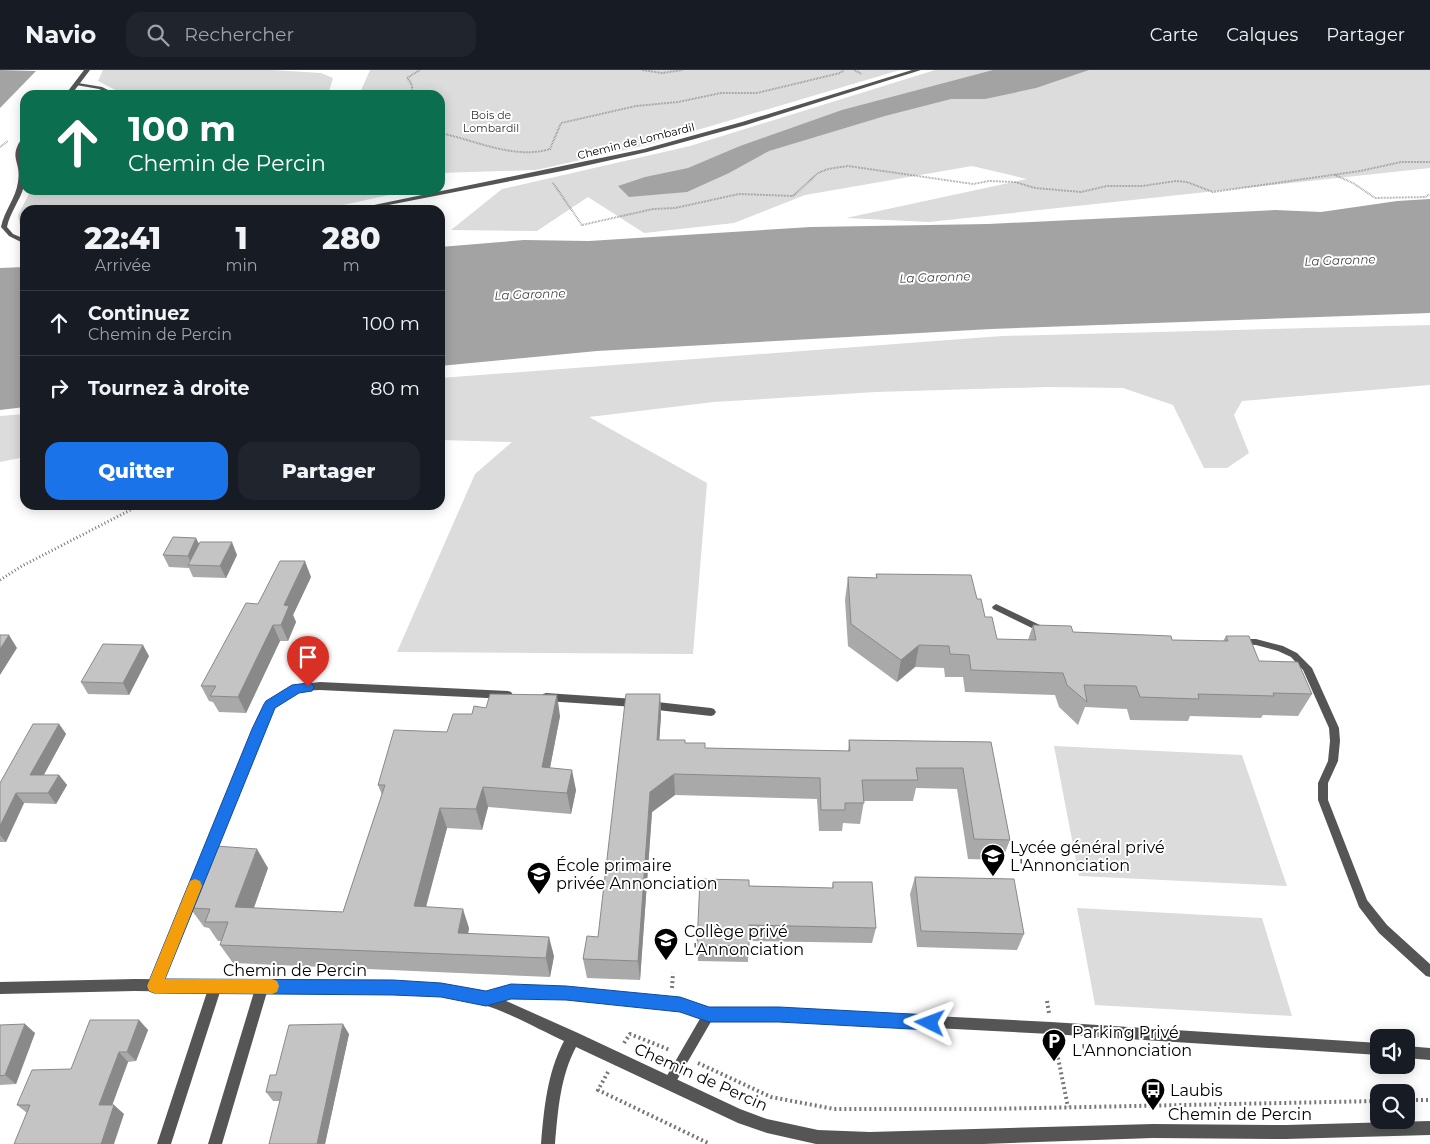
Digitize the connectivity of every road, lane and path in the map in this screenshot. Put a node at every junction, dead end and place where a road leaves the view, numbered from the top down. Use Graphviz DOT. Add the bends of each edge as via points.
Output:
graph roads {
  1 [pos="87,70"];
  2 [pos="420,70"];
  3 [pos="642,70"];
  4 [pos="683,70"];
  5 [pos="844,70"];
  6 [pos="918,70"];
  7 [pos="78,84"];
  8 [pos="73,90"];
  9 [pos="105,90"];
  10 [pos="412,90"];
  11 [pos="445,135"];
  12 [pos="20,144"];
  13 [pos="1430,162"];
  14 [pos="20,167"];
  15 [pos="545,173"];
  16 [pos="1332,174"];
  17 [pos="445,190"];
  18 [pos="20,191"];
  19 [pos="1430,194"];
  20 [pos="423,195"];
  21 [pos="376,205"];
  22 [pos="20,240"];
  23 [pos="131,510"];
  24 [pos="0,580"];
  25 [pos="996,607"];
  26 [pos="1055,636"];
  27 [pos="1226,642"];
  28 [pos="518,696"];
  29 [pos="538,696"];
  30 [pos="711,712"];
  31 [pos="1430,972"];
  32 [pos="154,986"];
  33 [pos="215,987"];
  34 [pos="262,987"];
  35 [pos="0,988"];
  36 [pos="486,999"];
  37 [pos="1047,1001"];
  38 [pos="709,1014"];
  39 [pos="1052,1028"];
  40 [pos="630,1034"];
  41 [pos="573,1038"];
  42 [pos="1370,1048"];
  43 [pos="1415,1053"];
  44 [pos="1430,1054"];
  45 [pos="685,1057"];
  46 [pos="615,1058"];
  47 [pos="670,1083"];
  48 [pos="1415,1100"];
  49 [pos="1430,1100"];
  50 [pos="1370,1101"];
  51 [pos="1068,1107"];
  52 [pos="1430,1128"];
  53 [pos="1010,1140"];
  54 [pos="164,1144"];
  55 [pos="215,1144"];
  56 [pos="548,1144"];
  57 [pos="710,1144"];
  1 -- 7 [label="street"];
  2 -- 10 [label="path" via="407,78"];
  3 -- 4 [label="path" via="662,73"];
  5 -- 11 [label="path" via="757,93 698,96 569,121 556,131 550,150 539,153"];
  6 -- 15 [label="street, Chemin de Lombardil" via="687,140"];
  7 -- 8 [label="street"];
  7 -- 9 [label="lane"];
  12 -- 14 [label="street" via="16,154"];
  13 -- 16 [label="path" via="1401,162"];
  15 -- 16 [label="path" via="582,225 740,194 794,196 808,179 838,165 870,166 973,184 1015,182 1035,188 1081,192 1107,186 1142,186 1176,181 1213,192"];
  15 -- 17 [label="street, Chemin de Lombardil"];
  16 -- 19 [label="path" via="1354,183 1375,198"];
  18 -- 22 [label="street" via="5,216 4,227"];
  20 -- 21 [label="street, Chemin de Lombardil"];
  23 -- 24 [label="path"];
  25 -- 26 [label="lane"];
  27 -- 31 [label="lane" via="1256,642 1280,648 1294,655 1307,668 1334,728 1333,761 1323,783 1323,800 1363,903 1383,929"];
  28 -- 32 [label="lane" via="320,686 296,688 270,704"];
  29 -- 30 [label="lane" via="598,699"];
  32 -- 33 [label="street, Chemin de Percin"];
  32 -- 35 [label="street, Chemin de Percin"];
  33 -- 34 [label="street, Chemin de Percin"];
  33 -- 54 [label="street"];
  34 -- 36 [label="street, Chemin de Percin" via="441,990"];
  34 -- 55 [label="street"];
  36 -- 38 [label="lane" via="511,991 566,993 680,1004"];
  36 -- 41 [label="street, Chemin de Percin"];
  37 -- 39 [label="path"];
  38 -- 39 [label="lane" via="779,1014"];
  38 -- 45 [label="lane"];
  39 -- 42 [label="lane"];
  39 -- 51 [label="path"];
  40 -- 45 [label="path"];
  41 -- 46 [label="street, Chemin de Percin"];
  41 -- 56 [label="street" via="564,1053 553,1088"];
  43 -- 44 [label="lane"];
  45 -- 47 [label="lane"];
  45 -- 51 [label="path" via="771,1097 834,1109"];
  46 -- 47 [label="street, Chemin de Percin"];
  46 -- 57 [label="path" via="598,1090"];
  47 -- 53 [label="street, Chemin de Percin" via="738,1116 818,1137"];
  48 -- 49 [label="path"];
  50 -- 51 [label="path"];
  52 -- 53 [label="street, Chemin de Percin"];
}
